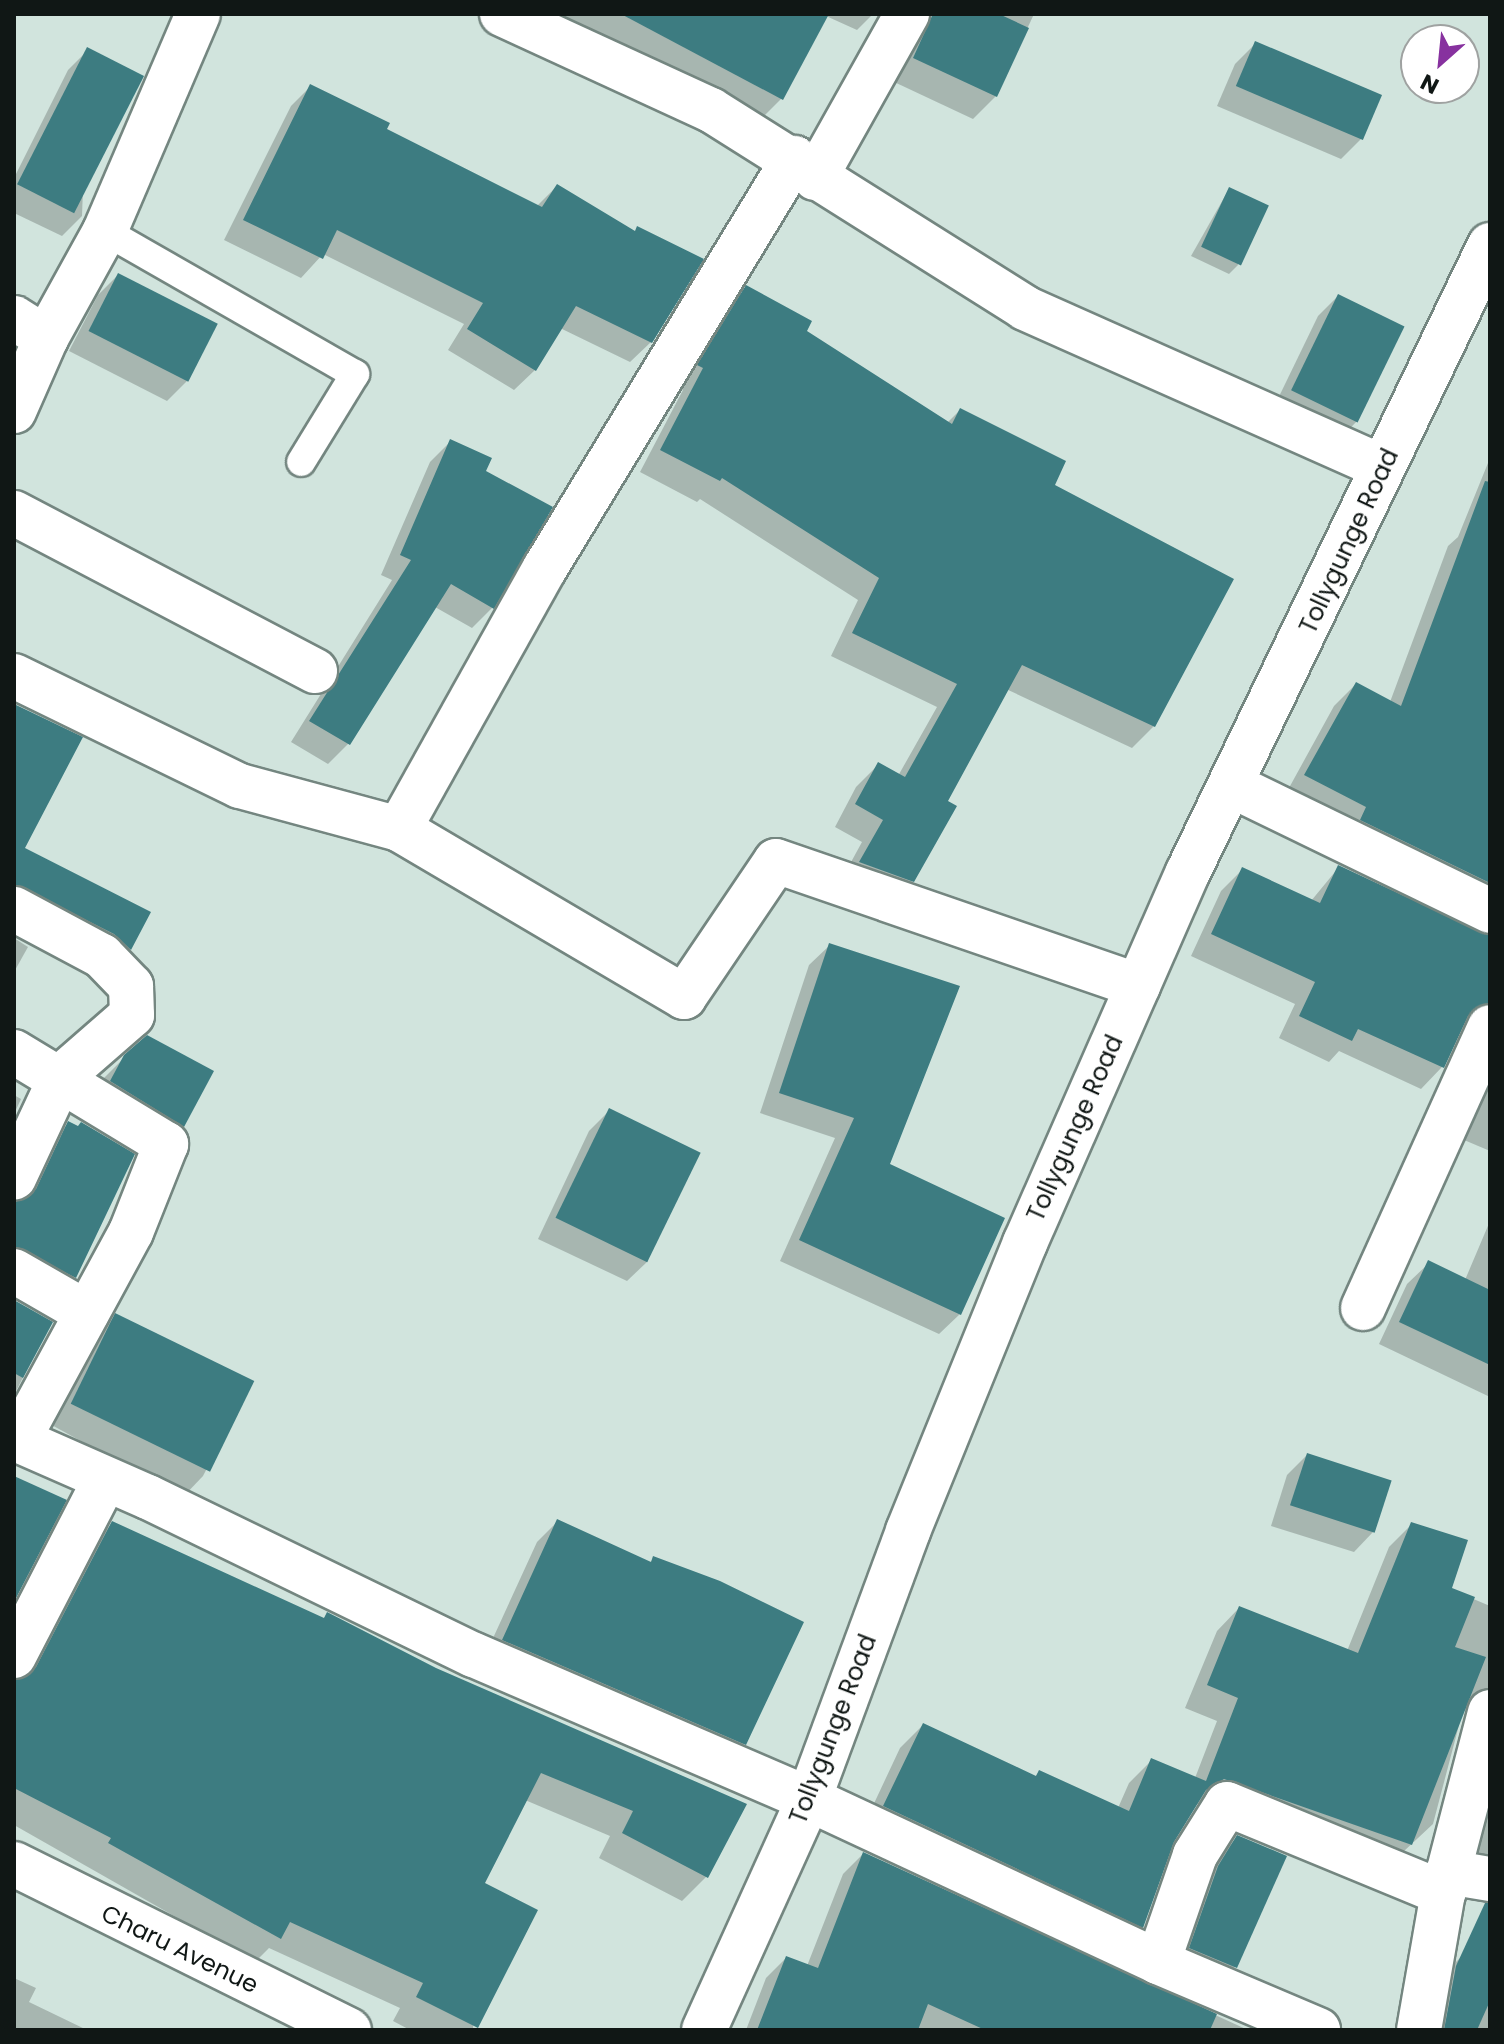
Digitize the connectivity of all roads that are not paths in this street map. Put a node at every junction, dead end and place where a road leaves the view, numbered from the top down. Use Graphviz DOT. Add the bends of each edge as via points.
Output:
graph roads {
  1 [pos="198,14"];
  2 [pos="502,14"];
  3 [pos="907,14"];
  4 [pos="805,168"];
  5 [pos="105,231"];
  6 [pos="1490,245"];
  7 [pos="30,328"];
  8 [pos="14,411"];
  9 [pos="301,462"];
  10 [pos="1382,467"];
  11 [pos="14,513"];
  12 [pos="315,671"];
  13 [pos="14,676"];
  14 [pos="1233,786"];
  15 [pos="399,829"];
  16 [pos="14,909"];
  17 [pos="1490,911"];
  18 [pos="1138,986"];
  19 [pos="1490,1027"];
  20 [pos="14,1052"];
  21 [pos="61,1077"];
  22 [pos="14,1178"];
  23 [pos="14,1271"];
  24 [pos="1363,1308"];
  25 [pos="87,1313"];
  26 [pos="105,1480"];
  27 [pos="14,1656"];
  28 [pos="1490,1712"];
  29 [pos="809,1799"];
  30 [pos="14,1864"];
  31 [pos="1460,1881"];
  32 [pos="1158,1962"];
  33 [pos="345,2029"];
  34 [pos="704,2030"];
  35 [pos="1318,2030"];
  36 [pos="1419,2030"];
  1 -- 5 [label="street"];
  2 -- 4 [label="street" via="711,110"];
  3 -- 4 [label="street"];
  4 -- 10 [label="street" via="1025,308"];
  4 -- 15 [label="street" via="545,568"];
  5 -- 7 [label="street"];
  5 -- 9 [label="lane" via="355,374"];
  6 -- 10 [label="street, Tollygunge Road"];
  7 -- 8 [label="street"];
  10 -- 14 [label="street, Tollygunge Road"];
  11 -- 12 [label="street"];
  13 -- 15 [label="street" via="240,786"];
  14 -- 17 [label="street"];
  14 -- 18 [label="street, Tollygunge Road"];
  15 -- 18 [label="street" via="684,997 776,861"];
  16 -- 21 [label="street" via="102,956 131,986 132,1015"];
  18 -- 29 [label="street, Tollygunge Road" via="908,1531"];
  19 -- 24 [label="street"];
  20 -- 21 [label="street"];
  21 -- 22 [label="street"];
  21 -- 25 [label="street" via="166,1144 131,1232"];
  23 -- 25 [label="street"];
  25 -- 26 [label="street" via="18,1440"];
  26 -- 27 [label="street"];
  26 -- 29 [label="street" via="474,1655"];
  28 -- 31 [label="street"];
  29 -- 32 [label="street"];
  29 -- 34 [label="street, Tollygunge Road"];
  30 -- 33 [label="street, Charu Avenue"];
  31 -- 32 [label="street" via="1227,1804 1195,1855"];
  31 -- 36 [label="street"];
  32 -- 35 [label="street"];
}
